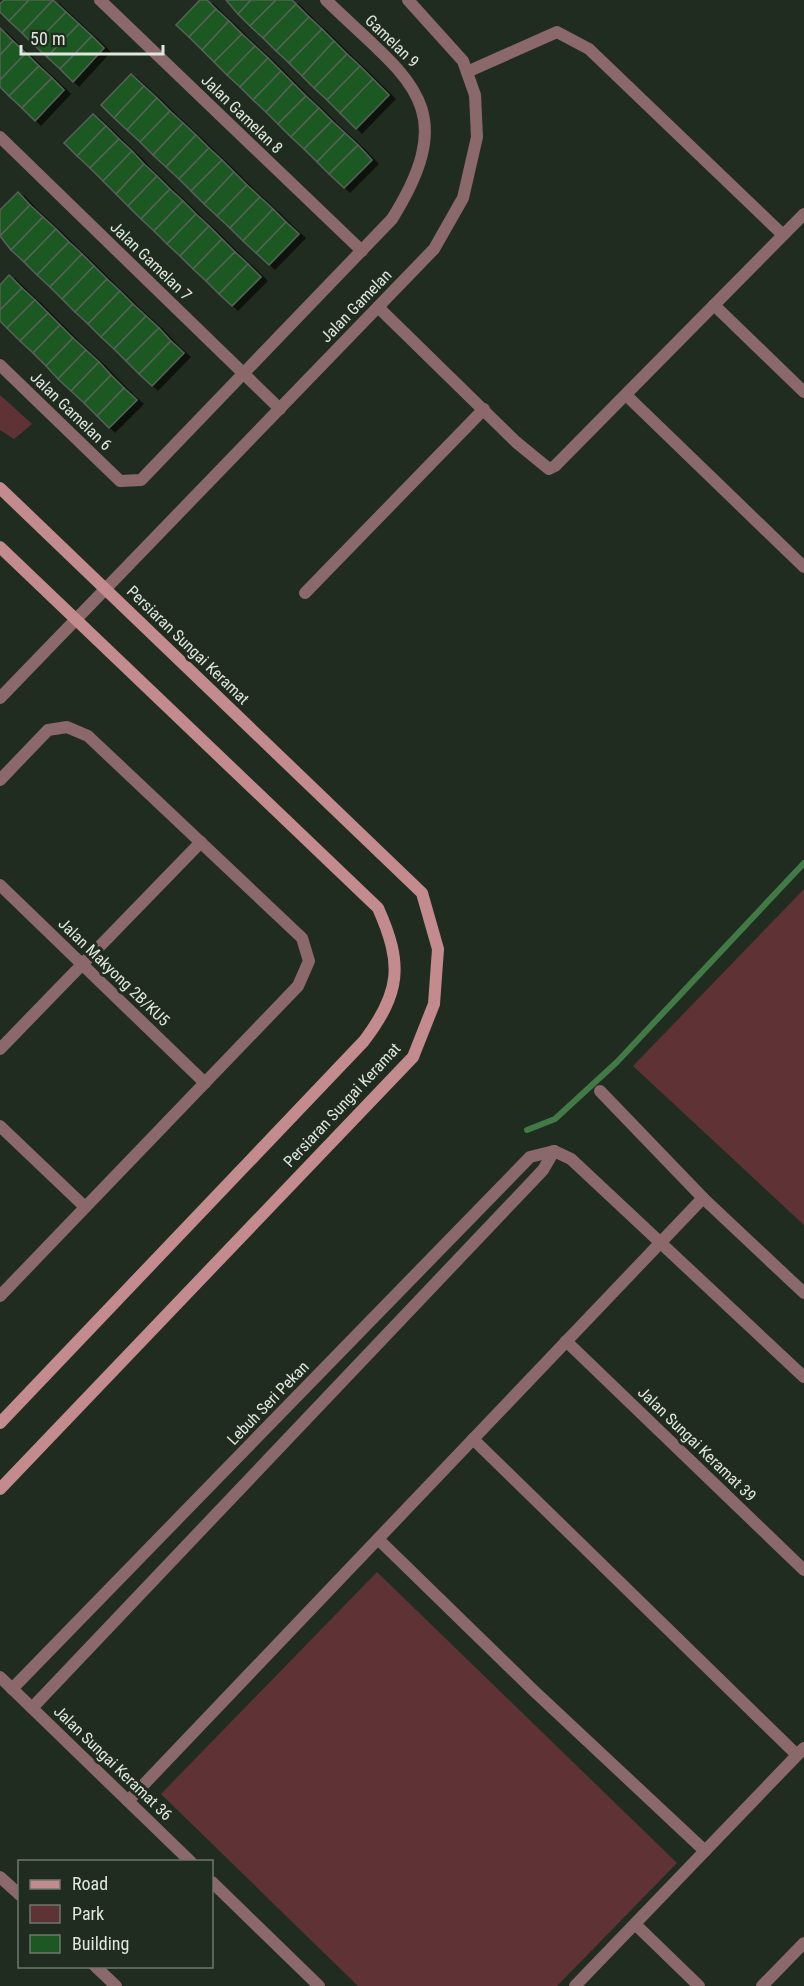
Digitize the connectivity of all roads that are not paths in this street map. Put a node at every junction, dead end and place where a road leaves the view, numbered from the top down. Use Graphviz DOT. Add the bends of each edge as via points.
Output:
graph roads {
  1 [pos="99,0"];
  2 [pos="326,0"];
  3 [pos="408,0"];
  4 [pos="467,72"];
  5 [pos="0,137"];
  6 [pos="804,214"];
  7 [pos="783,235"];
  8 [pos="362,251"];
  9 [pos="714,305"];
  10 [pos="378,307"];
  11 [pos="0,365"];
  12 [pos="243,373"];
  13 [pos="804,392"];
  14 [pos="626,395"];
  15 [pos="280,409"];
  16 [pos="484,409"];
  17 [pos="0,488"];
  18 [pos="0,547"];
  19 [pos="804,567"];
  20 [pos="106,589"];
  21 [pos="305,593"];
  22 [pos="75,619"];
  23 [pos="0,698"];
  24 [pos="0,780"];
  25 [pos="201,843"];
  26 [pos="0,885"];
  27 [pos="83,963"];
  28 [pos="0,1049"];
  29 [pos="205,1083"];
  30 [pos="600,1091"];
  31 [pos="0,1126"];
  32 [pos="554,1151"];
  33 [pos="703,1198"];
  34 [pos="85,1207"];
  35 [pos="662,1241"];
  36 [pos="804,1293"];
  37 [pos="0,1296"];
  38 [pos="566,1341"];
  39 [pos="804,1377"];
  40 [pos="0,1423"];
  41 [pos="473,1439"];
  42 [pos="0,1489"];
  43 [pos="378,1539"];
  44 [pos="804,1570"];
  45 [pos="0,1677"];
  46 [pos="12,1689"];
  47 [pos="32,1708"];
  48 [pos="800,1752"];
  49 [pos="128,1801"];
  50 [pos="705,1851"];
  51 [pos="189,1860"];
  52 [pos="0,1877"];
  53 [pos="213,1883"];
  54 [pos="18,1893"];
  55 [pos="635,1924"];
  56 [pos="804,1943"];
  57 [pos="97,1968"];
  58 [pos="116,1986"];
  59 [pos="319,1986"];
  60 [pos="575,1986"];
  61 [pos="699,1986"];
  62 [pos="762,1986"];
  1 -- 8 [label="street, Jalan Gamelan 8"];
  2 -- 8 [label="street, Gamelan 9" via="411,83 424,110 425,150 413,185 392,219"];
  3 -- 4 [label="street, Jalan Gamelan" via="463,61"];
  4 -- 7 [label="street" via="557,32 573,40 590,49"];
  4 -- 10 [label="street, Jalan Gamelan" via="475,95 477,137 463,198 434,249"];
  5 -- 12 [label="street, Jalan Gamelan 7"];
  6 -- 7 [label="street"];
  7 -- 9 [label="street"];
  8 -- 12 [label="street"];
  9 -- 13 [label="street"];
  9 -- 14 [label="street"];
  10 -- 15 [label="street, Jalan Gamelan"];
  10 -- 16 [label="street"];
  11 -- 12 [label="street, Jalan Gamelan 6" via="120,481 141,480"];
  12 -- 15 [label="street, Jalan Gamelan 7"];
  14 -- 16 [label="street" via="549,469"];
  14 -- 19 [label="street"];
  15 -- 20 [label="street, Jalan Gamelan"];
  16 -- 21 [label="street"];
  17 -- 20 [label="street, Persiaran Sungai Keramat"];
  18 -- 22 [label="street, Persiaran Sungai Keramat"];
  20 -- 22 [label="street, Jalan Gamelan"];
  20 -- 42 [label="street, Persiaran Sungai Keramat" via="422,893 438,949 434,1004 413,1057"];
  22 -- 23 [label="street, Jalan Gamelan"];
  22 -- 40 [label="street, Persiaran Sungai Keramat" via="378,908 392,938 395,981 384,1014 364,1041"];
  24 -- 25 [label="street" via="48,730 67,727 88,736"];
  25 -- 27 [label="street"];
  25 -- 29 [label="street" via="302,938 309,961 298,986"];
  26 -- 27 [label="street, Jalan Makyong 2B/KU5"];
  27 -- 28 [label="street"];
  27 -- 29 [label="street, Jalan Makyong 2B/KU5"];
  29 -- 34 [label="street"];
  30 -- 33 [label="street"];
  31 -- 34 [label="street"];
  32 -- 35 [label="street" via="572,1159"];
  32 -- 46 [label="street, Lebuh Seri Pekan" via="530,1157"];
  32 -- 47 [label="street" via="543,1170 426,1295"];
  33 -- 35 [label="street"];
  33 -- 36 [label="street"];
  34 -- 37 [label="street"];
  35 -- 38 [label="street"];
  35 -- 39 [label="street"];
  38 -- 41 [label="street"];
  38 -- 44 [label="street, Jalan Sungai Keramat 39"];
  41 -- 43 [label="street"];
  41 -- 48 [label="street"];
  43 -- 49 [label="street"];
  43 -- 50 [label="street"];
  45 -- 46 [label="street, Jalan Sungai Keramat 36"];
  46 -- 47 [label="street, Jalan Sungai Keramat 36"];
  47 -- 49 [label="street, Jalan Sungai Keramat 36"];
  48 -- 50 [label="street"];
  49 -- 51 [label="street, Jalan Sungai Keramat 36"];
  50 -- 55 [label="street"];
  52 -- 54 [label="street"];
  53 -- 59 [label="street"];
  55 -- 60 [label="street"];
  55 -- 61 [label="street"];
  56 -- 62 [label="street"];
  57 -- 58 [label="street"];
}
